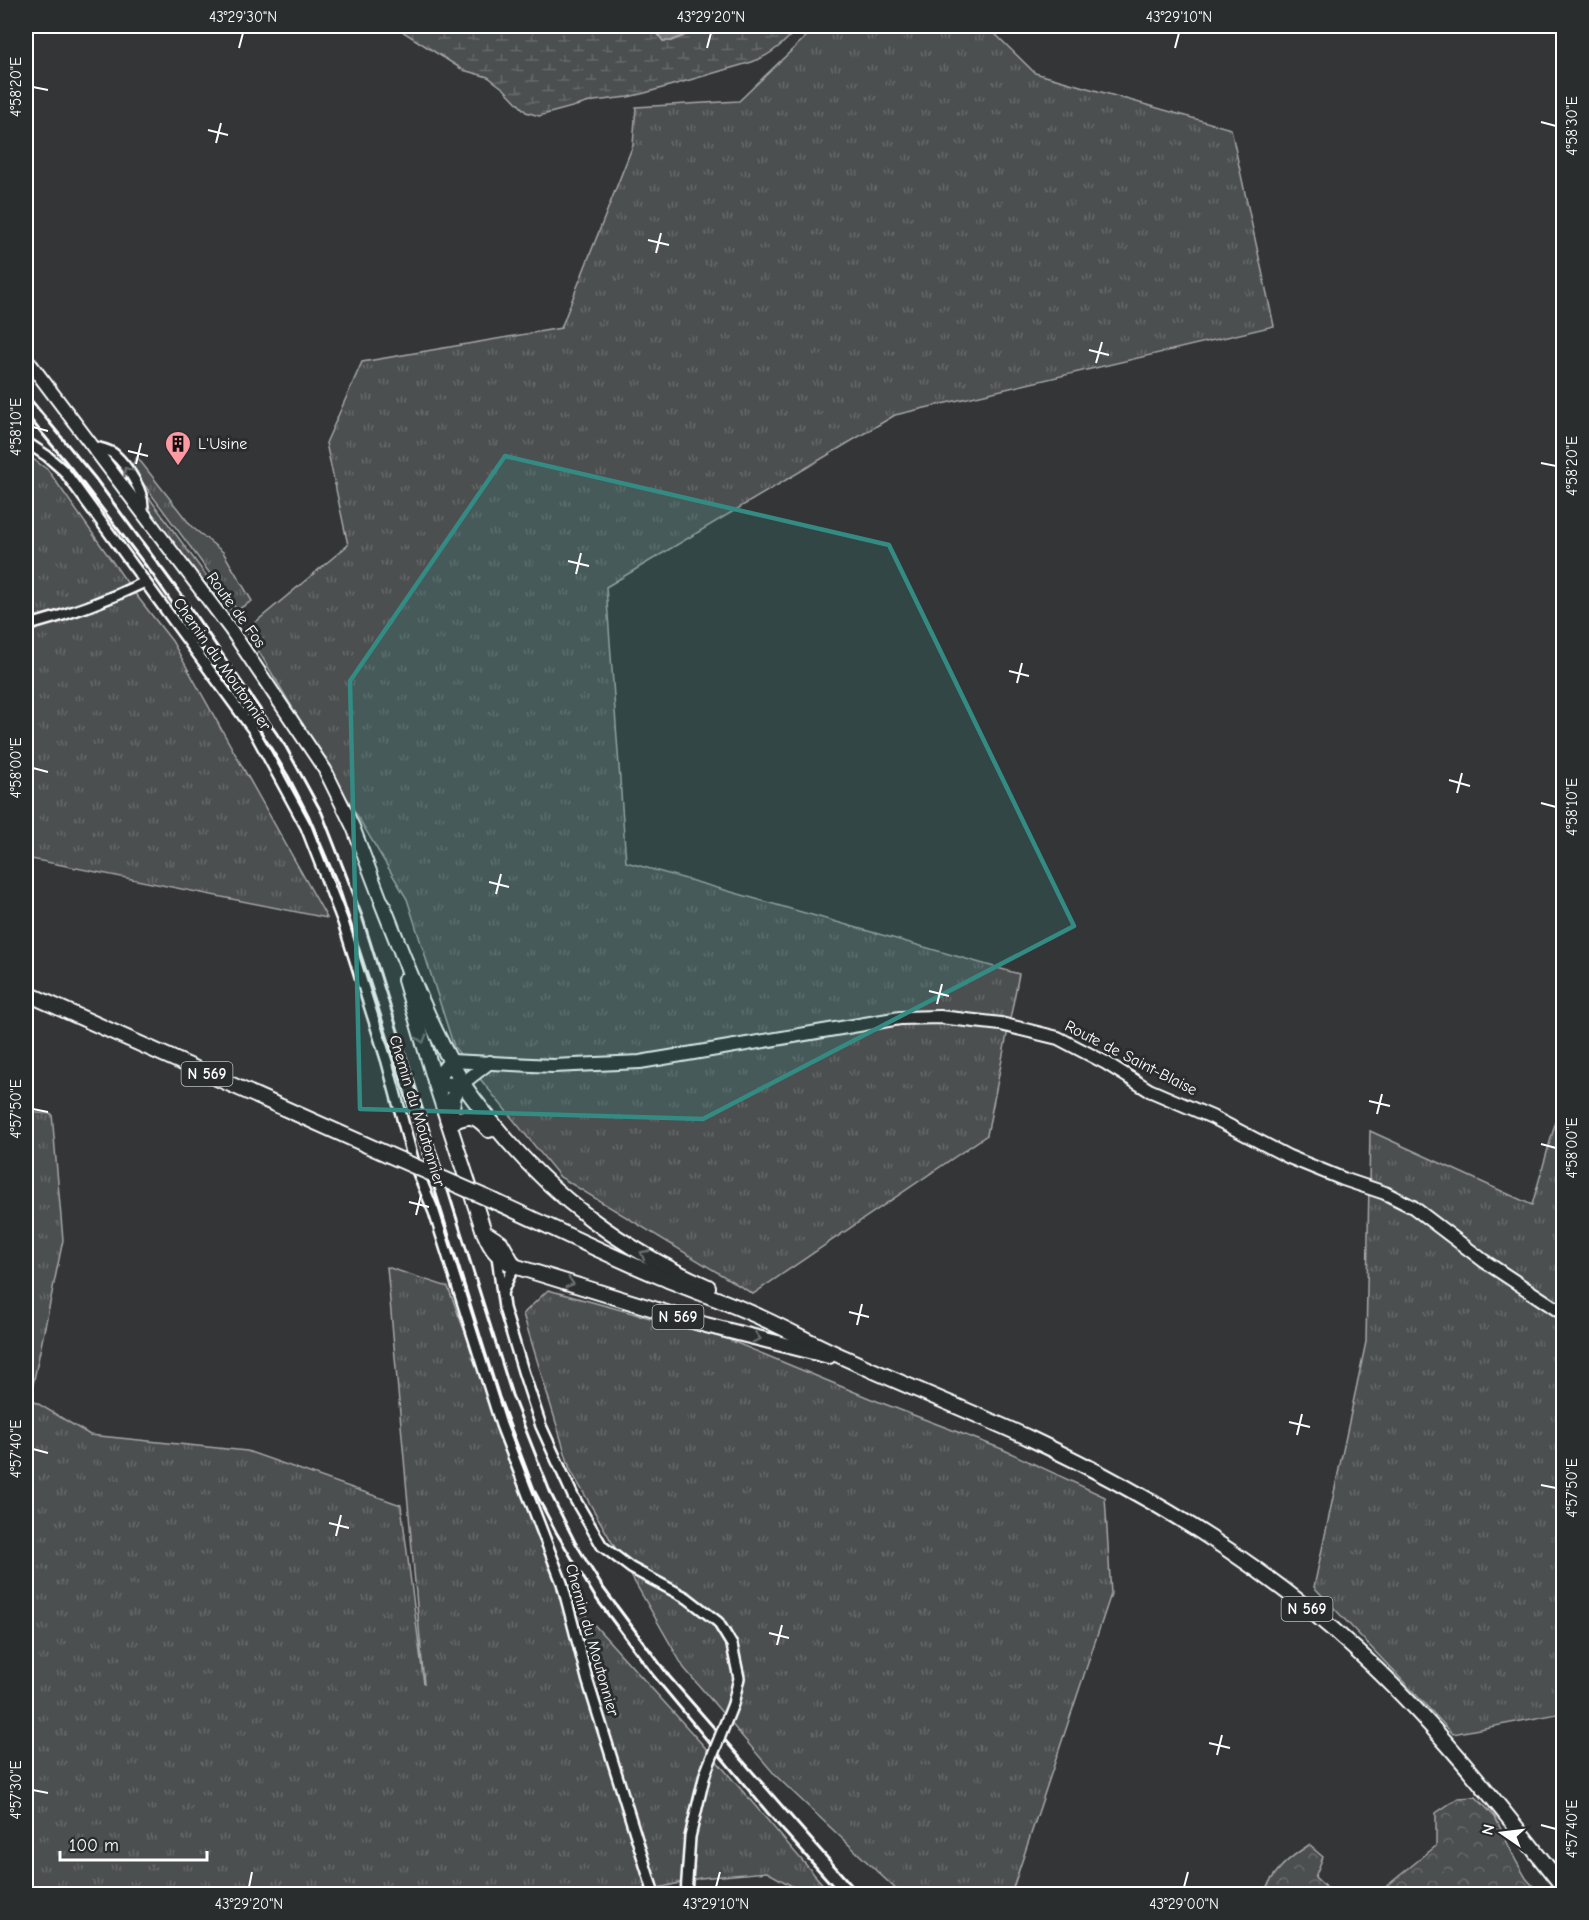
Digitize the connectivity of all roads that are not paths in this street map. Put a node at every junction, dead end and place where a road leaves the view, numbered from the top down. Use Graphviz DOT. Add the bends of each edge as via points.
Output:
graph roads {
  1 [pos="26,358"];
  2 [pos="26,442"];
  3 [pos="145,582"];
  4 [pos="26,626"];
  5 [pos="382,903"];
  6 [pos="26,993"];
  7 [pos="452,1061"];
  8 [pos="490,1062"];
  9 [pos="435,1081"];
  10 [pos="463,1083"];
  11 [pos="449,1124"];
  12 [pos="548,1184"];
  13 [pos="484,1232"];
  14 [pos="497,1256"];
  15 [pos="514,1266"];
  16 [pos="502,1293"];
  17 [pos="750,1313"];
  18 [pos="1563,1314"];
  19 [pos="845,1358"];
  20 [pos="1563,1888"];
  21 [pos="654,1894"];
  22 [pos="686,1894"];
  1 -- 5 [label="street, Route de Fos" via="231,630 325,770 353,827"];
  2 -- 3 [label="street, Chemin du Moutonnier" via="64,471"];
  3 -- 4 [label="street" via="107,600"];
  3 -- 21 [label="street, Chemin du Moutonnier" via="254,731 306,827 343,922 414,1162 434,1212 501,1425 562,1583 588,1682"];
  5 -- 7 [label="main road" via="427,1014"];
  5 -- 9 [label="main road, one-way"];
  6 -- 17 [label="main road, N 569, bridge" via="660,1277"];
  7 -- 8 [label="street, Route de Saint-Blaise"];
  7 -- 9 [label="main road"];
  7 -- 10 [label="main road"];
  8 -- 10 [label="street"];
  8 -- 18 [label="street, Route de Saint-Blaise" via="553,1066 640,1062 900,1018 940,1017 1001,1024 1058,1038 1149,1090 1289,1157 1413,1207"];
  9 -- 10 [label="main road" via="448,1085"];
  9 -- 11 [label="main road"];
  10 -- 11 [label="main road" via="454,1095"];
  10 -- 12 [label="main road" via="514,1149"];
  11 -- 12 [label="main road" via="472,1116 480,1120 526,1170"];
  11 -- 13 [label="main road"];
  17 -- 12 [label="main road, one-way" via="724,1294 630,1246"];
  13 -- 14 [label="main road"];
  13 -- 15 [label="main road" via="501,1243"];
  14 -- 15 [label="main road"];
  14 -- 16 [label="street"];
  15 -- 16 [label="street"];
  15 -- 19 [label="main road, N 569, one-way" via="706,1325"];
  16 -- 22 [label="street, bridge" via="541,1426 573,1496 602,1546 630,1568 687,1598 718,1622 732,1645 739,1678 733,1704 705,1774 690,1837"];
  17 -- 19 [label="main road, N 569"];
  19 -- 20 [label="main road, N 569" via="1102,1475 1168,1513 1287,1592 1406,1698 1469,1769"];
}
